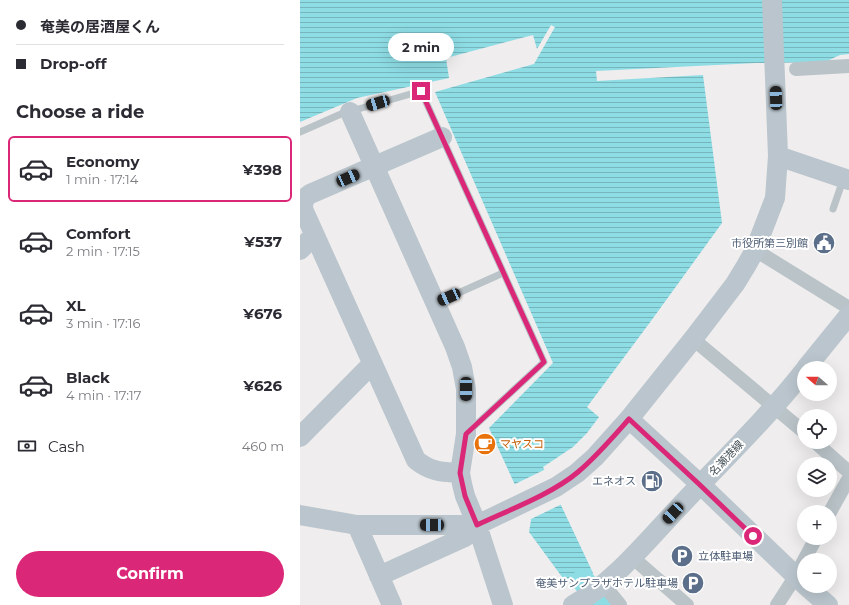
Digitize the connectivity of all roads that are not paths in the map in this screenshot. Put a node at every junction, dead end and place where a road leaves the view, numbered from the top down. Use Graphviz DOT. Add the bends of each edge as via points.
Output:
graph roads {
  1 [pos="772,0"];
  2 [pos="849,66"];
  3 [pos="796,69"];
  4 [pos="350,112"];
  5 [pos="300,132"];
  6 [pos="442,137"];
  7 [pos="778,156"];
  8 [pos="374,167"];
  9 [pos="846,179"];
  10 [pos="833,209"];
  11 [pos="314,235"];
  12 [pos="300,250"];
  13 [pos="755,250"];
  14 [pos="503,273"];
  15 [pos="435,303"];
  16 [pos="849,308"];
  17 [pos="849,315"];
  18 [pos="693,339"];
  19 [pos="812,361"];
  20 [pos="372,364"];
  21 [pos="797,379"];
  22 [pos="774,406"];
  23 [pos="629,419"];
  24 [pos="797,426"];
  25 [pos="466,434"];
  26 [pos="300,437"];
  27 [pos="823,449"];
  28 [pos="849,472"];
  29 [pos="460,473"];
  30 [pos="849,478"];
  31 [pos="700,485"];
  32 [pos="834,505"];
  33 [pos="300,515"];
  34 [pos="357,525"];
  35 [pos="471,531"];
  36 [pos="632,557"];
  37 [pos="379,576"];
  38 [pos="797,578"];
  39 [pos="602,585"];
  40 [pos="797,586"];
  41 [pos="814,593"];
  42 [pos="580,602"];
  43 [pos="392,605"];
  44 [pos="503,605"];
  45 [pos="620,605"];
  46 [pos="687,605"];
  47 [pos="776,605"];
  48 [pos="828,605"];
  1 -- 7 [label="street"];
  2 -- 3 [label="street"];
  4 -- 5 [label="lane"];
  4 -- 6 [label="lane" via="421,91"];
  4 -- 8 [label="street"];
  6 -- 8 [label="street"];
  6 -- 14 [label="lane"];
  7 -- 9 [label="street"];
  7 -- 13 [label="street" via="775,198"];
  8 -- 11 [label="street" via="306,197 303,209"];
  8 -- 15 [label="street"];
  9 -- 10 [label="lane"];
  11 -- 12 [label="street"];
  11 -- 20 [label="street"];
  13 -- 16 [label="street"];
  13 -- 18 [label="street" via="735,284"];
  14 -- 15 [label="lane"];
  14 -- 25 [label="lane" via="544,362"];
  15 -- 25 [label="street" via="462,367 466,389"];
  17 -- 19 [label="street"];
  18 -- 22 [label="street"];
  18 -- 23 [label="street"];
  20 -- 26 [label="street"];
  20 -- 29 [label="street" via="416,460 424,467 439,472"];
  21 -- 22 [label="street, 名瀬港線"];
  22 -- 24 [label="street"];
  22 -- 31 [label="street, 名瀬港線"];
  23 -- 31 [label="street"];
  23 -- 35 [label="street" via="596,457 577,473 556,487"];
  25 -- 29 [label="street"];
  27 -- 28 [label="street"];
  29 -- 35 [label="street"];
  30 -- 32 [label="street"];
  31 -- 36 [label="street, 名瀬港線"];
  31 -- 38 [label="street"];
  33 -- 34 [label="street"];
  34 -- 35 [label="street"];
  34 -- 37 [label="street"];
  35 -- 37 [label="street"];
  35 -- 44 [label="street"];
  36 -- 39 [label="street, 名瀬港線"];
  36 -- 46 [label="street"];
  37 -- 43 [label="street"];
  39 -- 42 [label="street, 名瀬港線"];
  39 -- 45 [label="street"];
  40 -- 47 [label="street"];
  41 -- 48 [label="street"];
}
